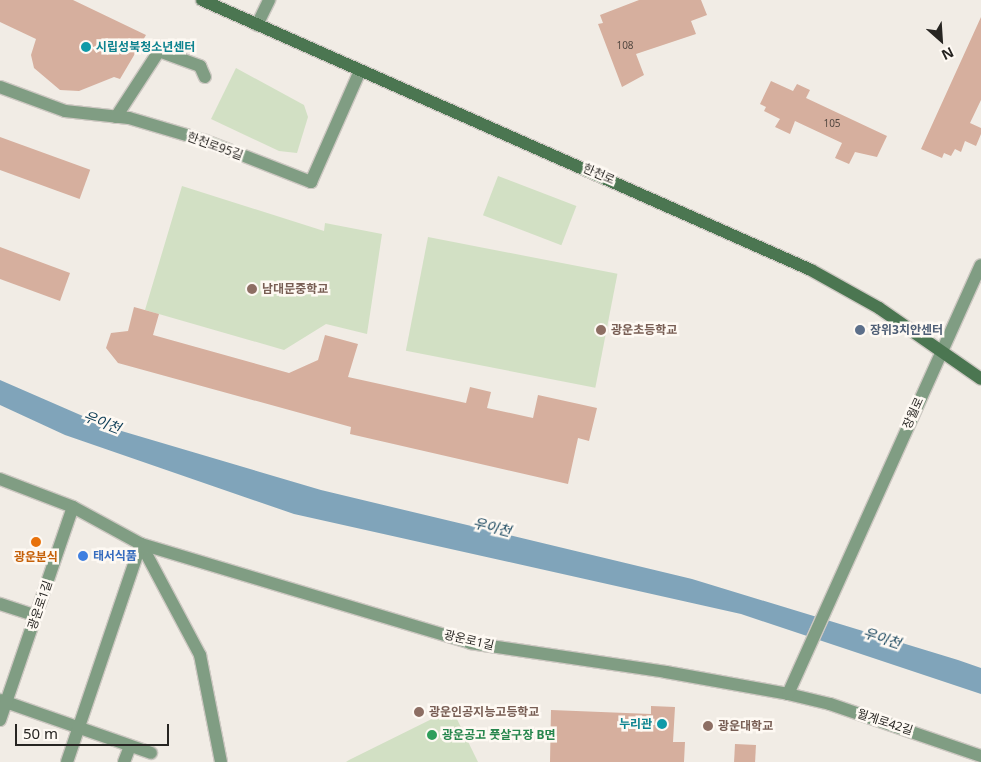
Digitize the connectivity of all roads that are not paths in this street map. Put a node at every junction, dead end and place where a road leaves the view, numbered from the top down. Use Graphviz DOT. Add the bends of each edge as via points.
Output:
graph roads {
  1 [pos="202,0"];
  2 [pos="269,0"];
  3 [pos="257,25"];
  4 [pos="360,71"];
  5 [pos="205,77"];
  6 [pos="0,87"];
  7 [pos="116,116"];
  8 [pos="981,265"];
  9 [pos="942,349"];
  10 [pos="981,379"];
  11 [pos="0,479"];
  12 [pos="73,507"];
  13 [pos="141,544"];
  14 [pos="0,604"];
  15 [pos="36,616"];
  16 [pos="788,694"];
  17 [pos="3,701"];
  18 [pos="0,720"];
  19 [pos="80,729"];
  20 [pos="130,746"];
  21 [pos="150,753"];
  22 [pos="981,756"];
  23 [pos="67,762"];
  24 [pos="124,762"];
  25 [pos="221,762"];
  1 -- 3 [label="main road, 한천로"];
  2 -- 3 [label="street"];
  3 -- 4 [label="main road, 한천로"];
  4 -- 7 [label="street, 한천로95길" via="311,182 206,141"];
  4 -- 9 [label="main road, 한천로" via="668,204 811,270"];
  5 -- 7 [label="street" via="200,66 159,51"];
  6 -- 7 [label="street, 한천로95길" via="65,112"];
  8 -- 9 [label="street, 장월로"];
  9 -- 10 [label="main road, 한천로"];
  9 -- 16 [label="street, 장월로"];
  11 -- 12 [label="street, 광운로1길"];
  12 -- 13 [label="street, 광운로1길"];
  12 -- 15 [label="street, 광운로1길"];
  13 -- 16 [label="street, 광운로1길" via="470,643"];
  13 -- 19 [label="street"];
  13 -- 25 [label="street" via="200,655"];
  14 -- 15 [label="street"];
  15 -- 17 [label="street, 광운로1길"];
  16 -- 22 [label="street, 월계로42길" via="830,704"];
  17 -- 18 [label="street, 광운로1길"];
  17 -- 19 [label="street"];
  19 -- 20 [label="street"];
  19 -- 23 [label="street"];
  20 -- 21 [label="street"];
  20 -- 24 [label="street"];
}
